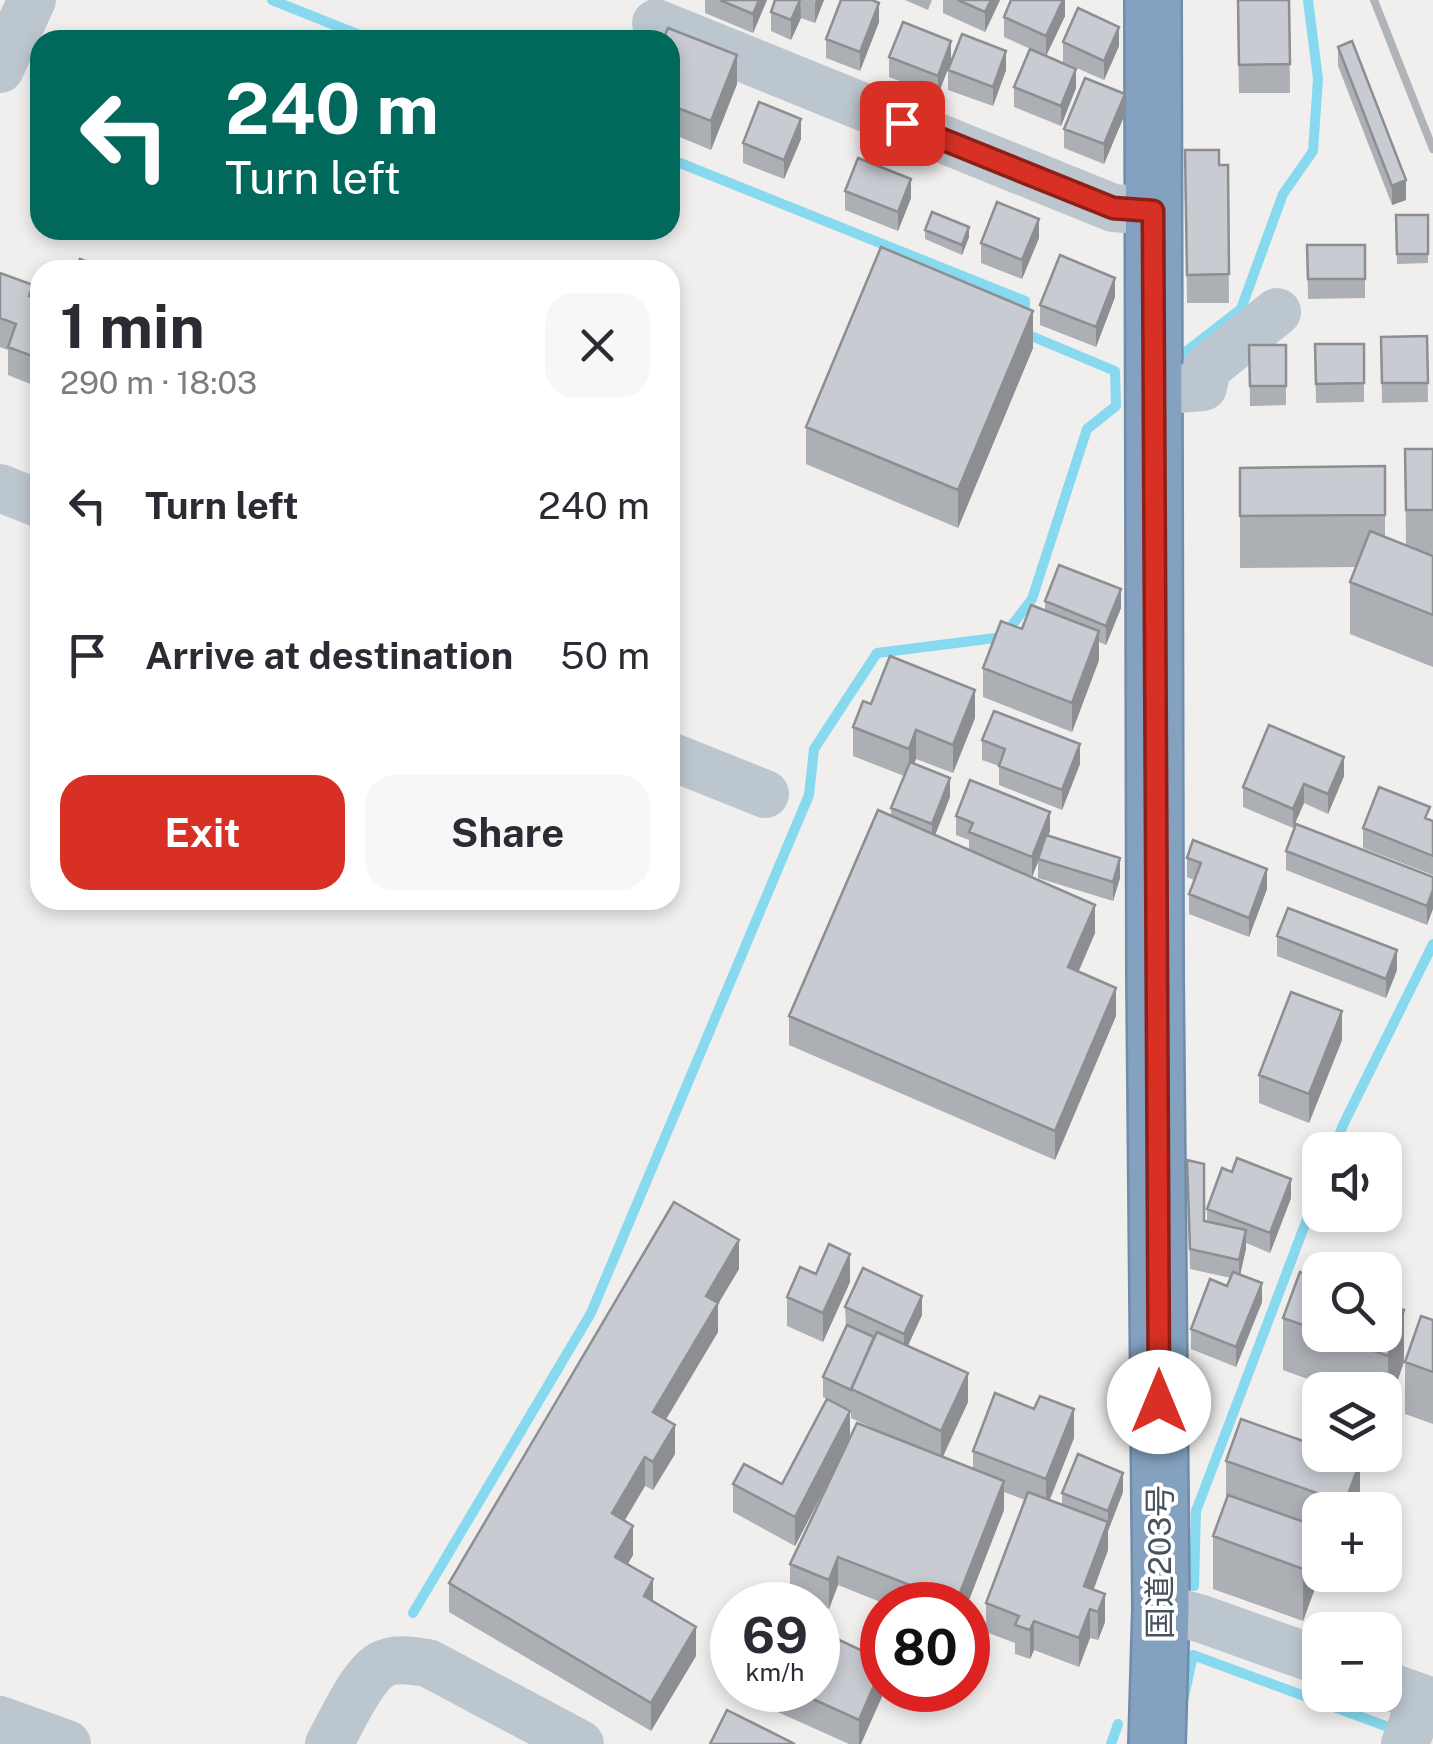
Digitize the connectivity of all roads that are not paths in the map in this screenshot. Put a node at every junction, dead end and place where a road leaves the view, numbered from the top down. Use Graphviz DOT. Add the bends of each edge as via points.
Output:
graph roads {
  1 [pos="32,0"];
  2 [pos="1153,0"];
  3 [pos="656,23"];
  4 [pos="673,30"];
  5 [pos="680,33"];
  6 [pos="0,69"];
  7 [pos="1153,211"];
  8 [pos="1277,312"];
  9 [pos="1154,390"];
  10 [pos="0,488"];
  11 [pos="30,500"];
  12 [pos="680,760"];
  13 [pos="765,794"];
  14 [pos="1161,1608"];
  15 [pos="1302,1655"];
  16 [pos="1413,1695"];
  17 [pos="0,1720"];
  18 [pos="67,1744"];
  19 [pos="329,1744"];
  20 [pos="580,1744"];
  21 [pos="1157,1744"];
  22 [pos="1406,1744"];
  1 -- 6 [label="street"];
  2 -- 7 [label="highway, 国道203号"];
  3 -- 4 [label="street"];
  5 -- 7 [label="street" via="1113,208"];
  7 -- 9 [label="highway, 国道203号"];
  8 -- 9 [label="street" via="1207,368 1203,387"];
  9 -- 14 [label="highway, 国道203号"];
  10 -- 11 [label="street"];
  12 -- 13 [label="street"];
  14 -- 15 [label="street"];
  14 -- 21 [label="highway, 国道203号"];
  16 -- 22 [label="street"];
  17 -- 18 [label="street"];
  19 -- 20 [label="street" via="360,1688 382,1665 406,1659 428,1663"];
}
